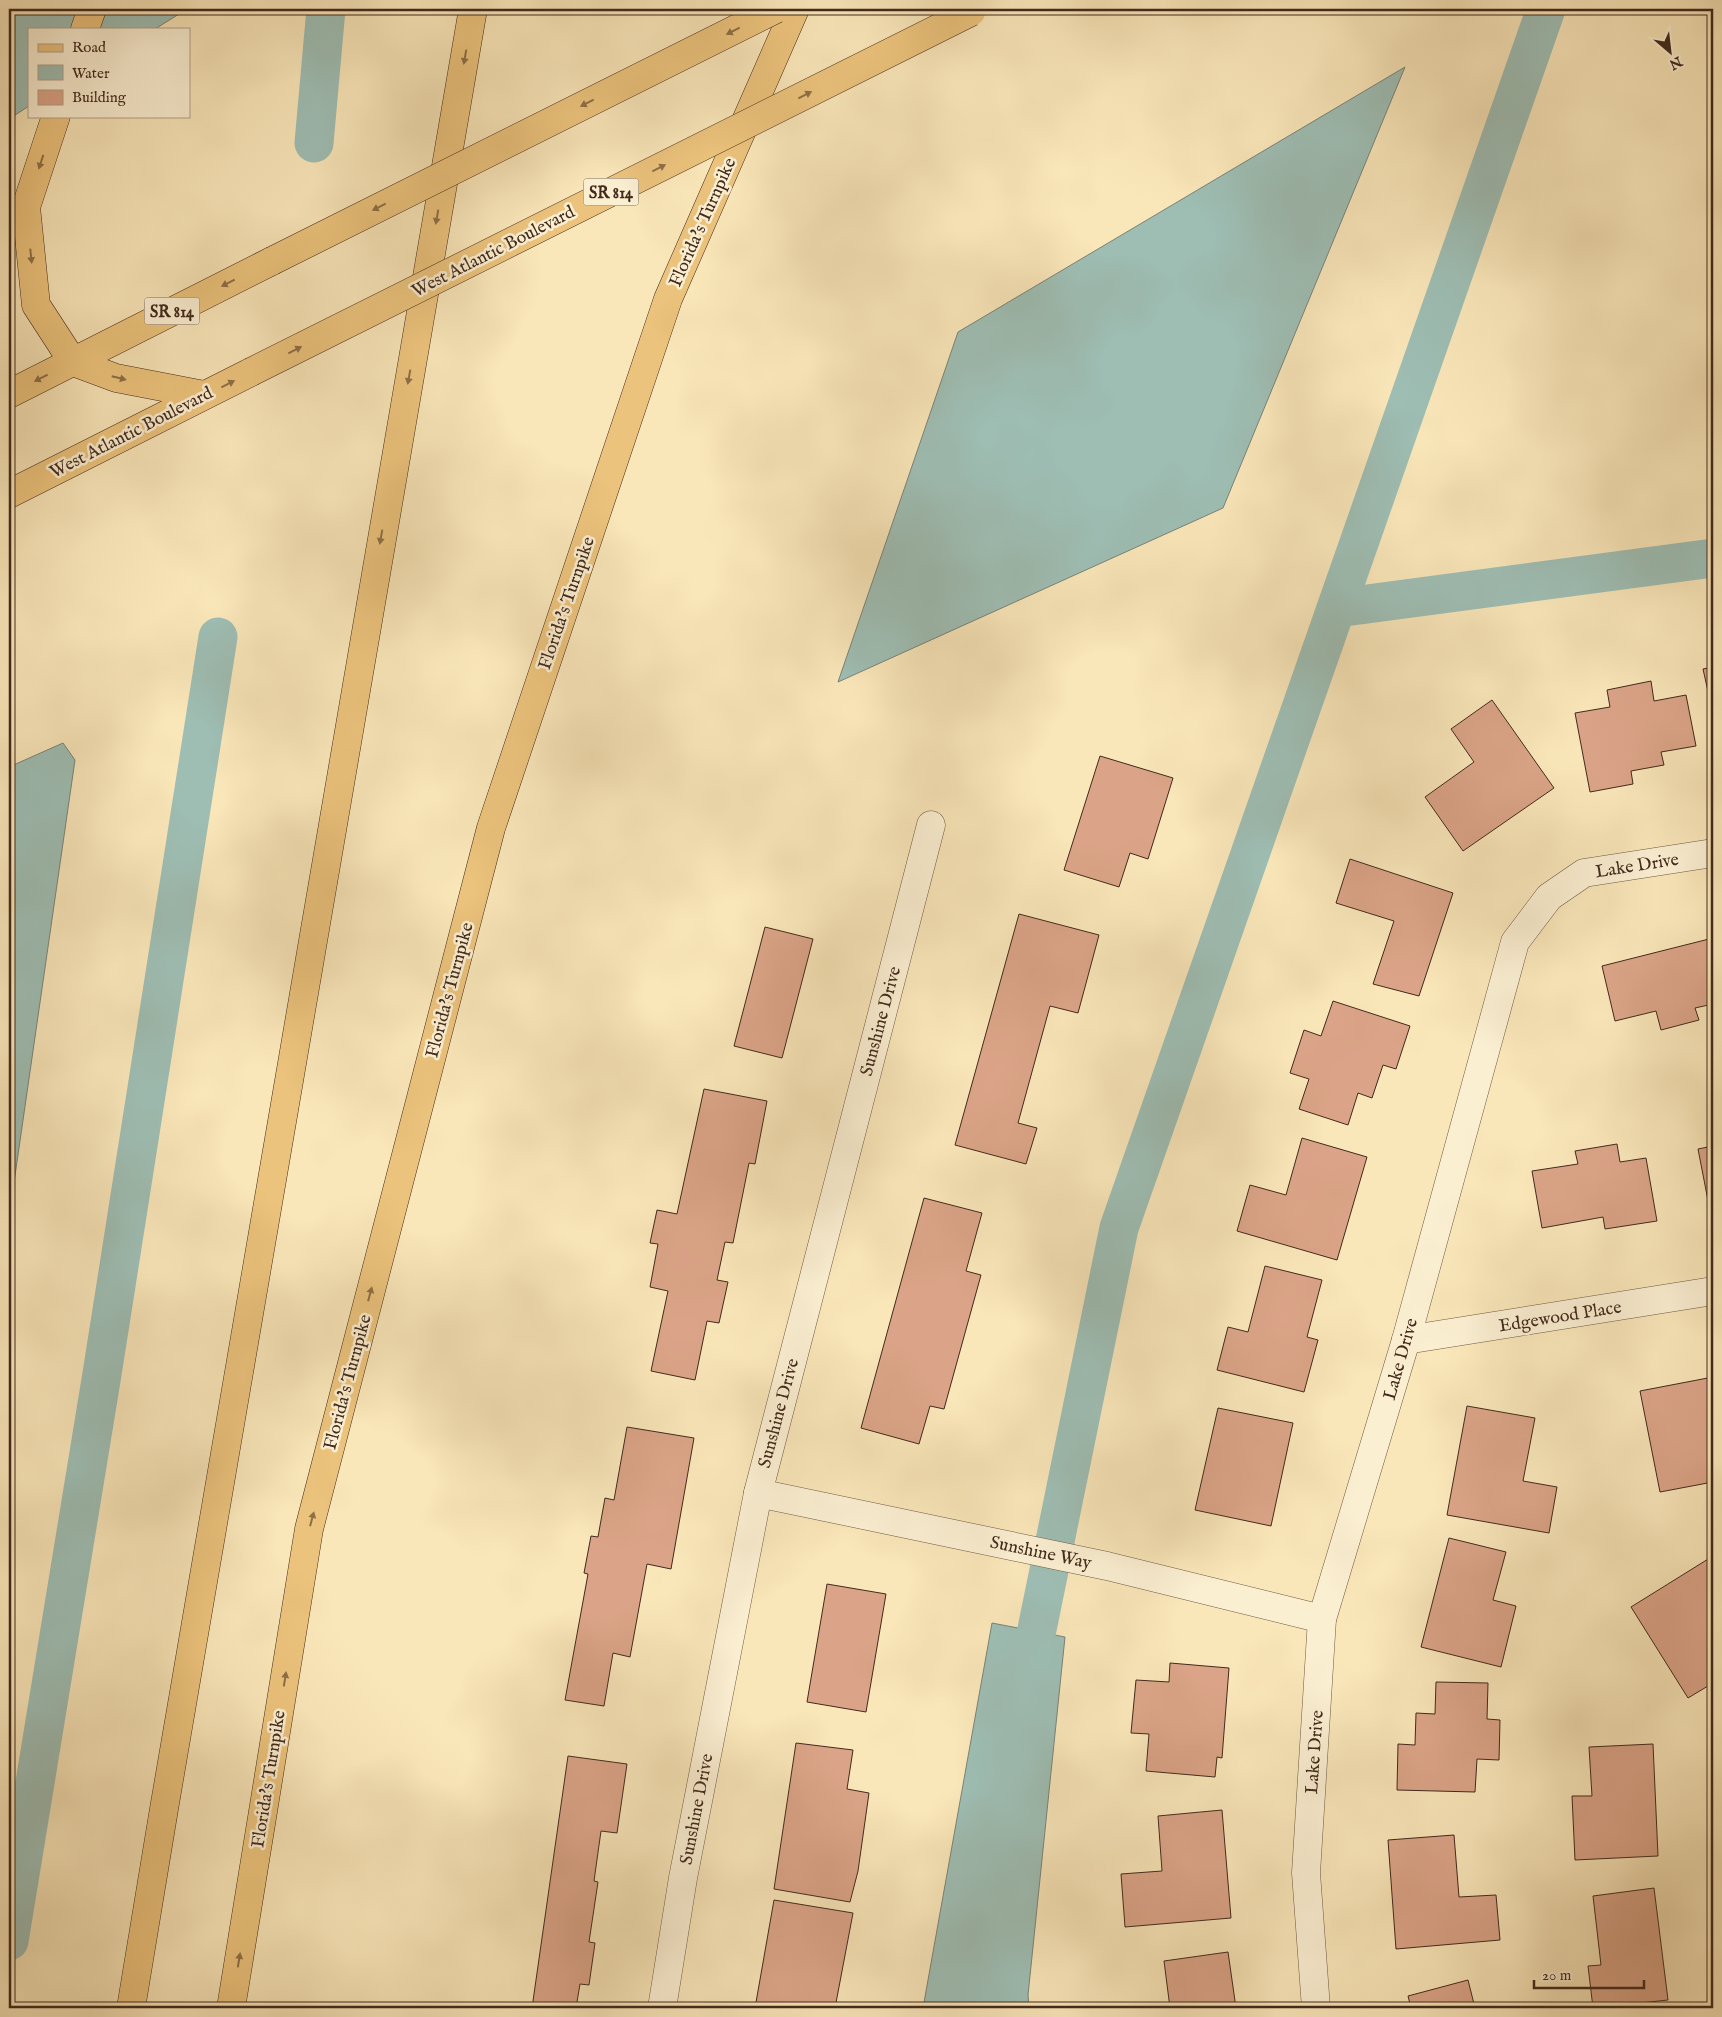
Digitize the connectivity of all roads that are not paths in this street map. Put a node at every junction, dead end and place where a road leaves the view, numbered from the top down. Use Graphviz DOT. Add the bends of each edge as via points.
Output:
graph roads {
  1 [pos="92,9"];
  2 [pos="473,9"];
  3 [pos="776,9"];
  4 [pos="795,9"];
  5 [pos="974,11"];
  6 [pos="85,28"];
  7 [pos="55,118"];
  8 [pos="73,362"];
  9 [pos="9,394"];
  10 [pos="204,395"];
  11 [pos="9,494"];
  12 [pos="931,825"];
  13 [pos="1713,853"];
  14 [pos="1713,1291"];
  15 [pos="1406,1340"];
  16 [pos="758,1492"];
  17 [pos="1322,1620"];
  18 [pos="131,2008"];
  19 [pos="231,2008"];
  20 [pos="662,2008"];
  21 [pos="1316,2008"];
  1 -- 6 [label="main road"];
  2 -- 18 [label="main road, one-way" via="207,1547"];
  3 -- 8 [label="main road, SR 814, one-way, bridge"];
  19 -- 4 [label="main road, Florida's Turnpike, one-way" via="309,1529 491,828 668,299"];
  10 -- 5 [label="main road, West Atlantic Boulevard / SR 814, one-way, bridge"];
  7 -- 8 [label="main road, one-way" via="26,207 36,305"];
  8 -- 9 [label="main road, SR 814, one-way"];
  8 -- 10 [label="main road, one-way" via="116,378"];
  10 -- 11 [label="main road, West Atlantic Boulevard / SR 814"];
  12 -- 16 [label="street, Sunshine Drive"];
  13 -- 15 [label="street, Lake Drive" via="1584,873 1549,897 1515,942"];
  14 -- 15 [label="street, Edgewood Place"];
  15 -- 17 [label="street, Lake Drive"];
  16 -- 17 [label="street, Sunshine Way" via="1107,1566"];
  16 -- 20 [label="street, Sunshine Drive" via="683,1878"];
  17 -- 21 [label="street, Lake Drive" via="1306,1874"];
}
